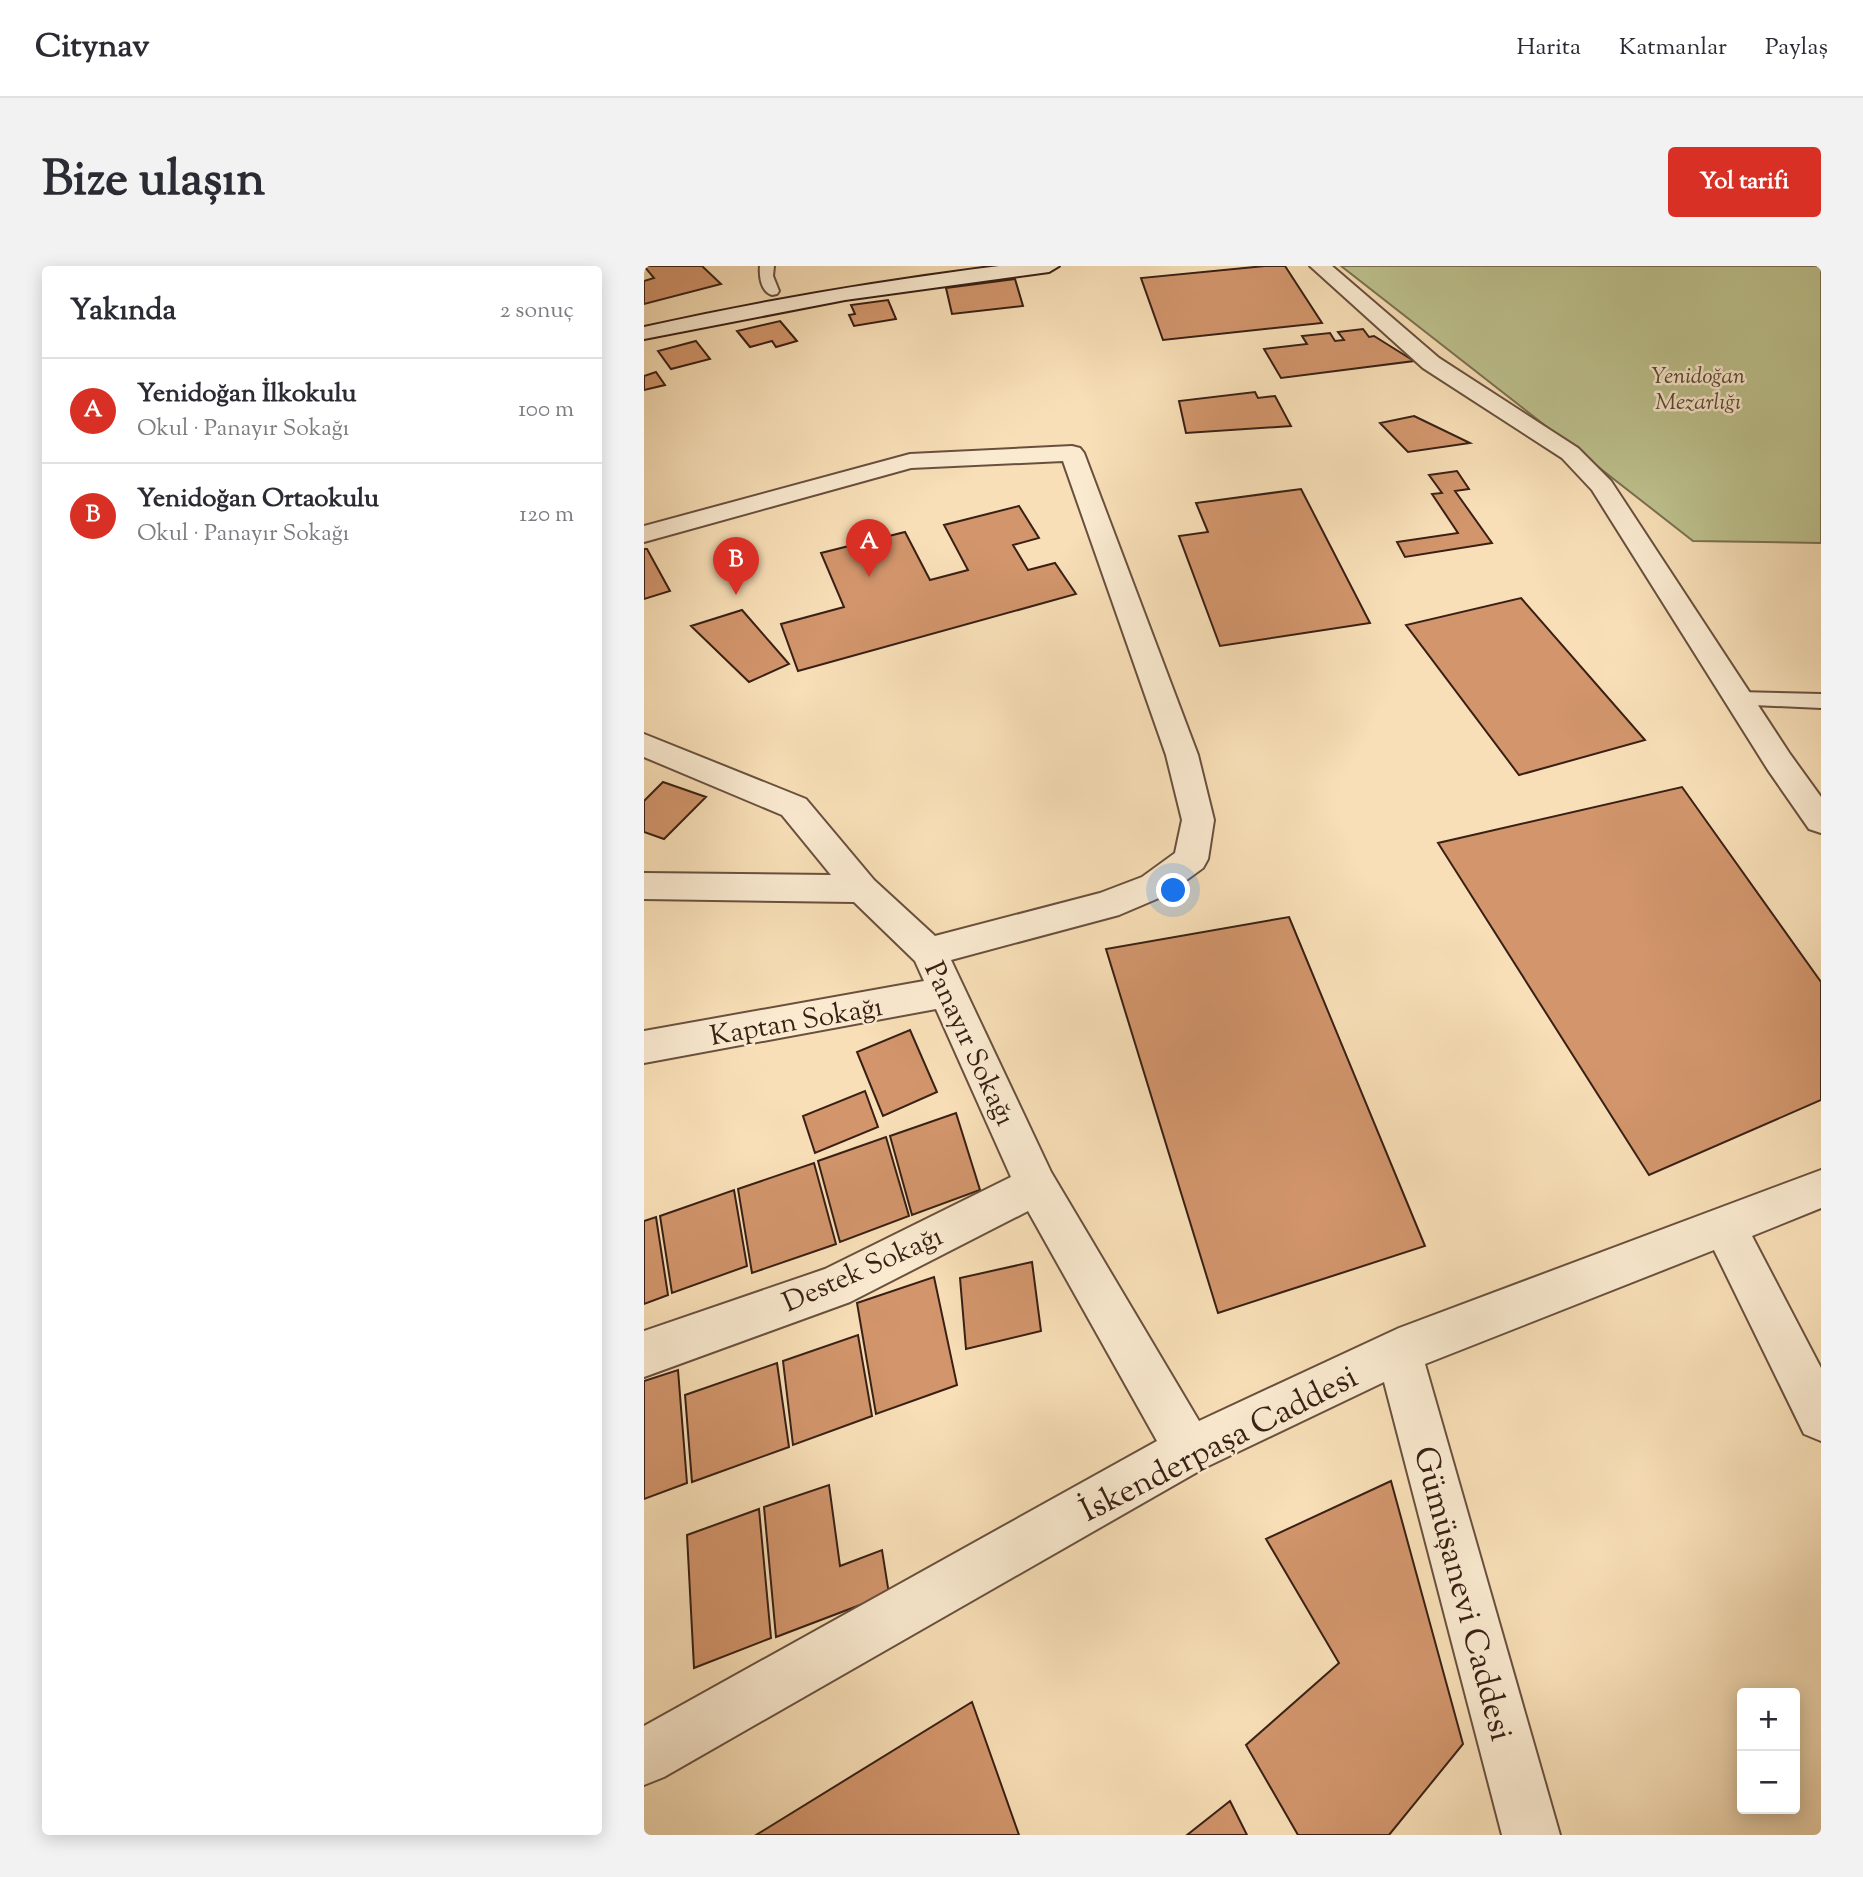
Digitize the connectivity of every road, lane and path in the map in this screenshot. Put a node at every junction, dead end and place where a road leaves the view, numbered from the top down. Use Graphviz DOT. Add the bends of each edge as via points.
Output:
graph roads {
  1 [pos="767,266"];
  2 [pos="919,266"];
  3 [pos="1049,266"];
  4 [pos="1320,266"];
  5 [pos="772,291"];
  6 [pos="644,323"];
  7 [pos="644,333"];
  8 [pos="644,534"];
  9 [pos="1738,699"];
  10 [pos="1821,701"];
  11 [pos="644,745"];
  12 [pos="1821,821"];
  13 [pos="644,886"];
  14 [pos="862,889"];
  15 [pos="929,952"];
  16 [pos="948,992"];
  17 [pos="644,1047"];
  18 [pos="1037,1185"];
  19 [pos="1821,1189"];
  20 [pos="1724,1226"];
  21 [pos="1399,1352"];
  22 [pos="644,1354"];
  23 [pos="1821,1417"];
  24 [pos="1189,1450"];
  25 [pos="644,1757"];
  26 [pos="1531,1835"];
  1 -- 5 [label="lane"];
  2 -- 5 [label="street"];
  3 -- 7 [label="street" via="893,286 725,314"];
  4 -- 9 [label="street" via="1431,363 1570,453 1602,486"];
  5 -- 6 [label="street"];
  8 -- 15 [label="street" via="910,461 1072,453 1182,755 1198,820 1191,859 1154,886 1107,905"];
  9 -- 10 [label="lane"];
  9 -- 12 [label="street"];
  11 -- 14 [label="street, Panayır Sokağı" via="794,807"];
  13 -- 14 [label="street"];
  14 -- 15 [label="street, Panayır Sokağı"];
  15 -- 16 [label="street, Panayır Sokağı"];
  16 -- 17 [label="street, Kaptan Sokağı"];
  16 -- 18 [label="street, Panayır Sokağı"];
  18 -- 22 [label="street, Destek Sokağı" via="834,1287"];
  18 -- 24 [label="street, Panayır Sokağı"];
  19 -- 20 [label="street, İskenderpaşa Caddesi"];
  20 -- 21 [label="street, İskenderpaşa Caddesi"];
  20 -- 23 [label="street"];
  21 -- 24 [label="street, İskenderpaşa Caddesi"];
  21 -- 26 [label="street, Gümüşanevi Caddesi"];
  24 -- 25 [label="street, İskenderpaşa Caddesi"];
}
